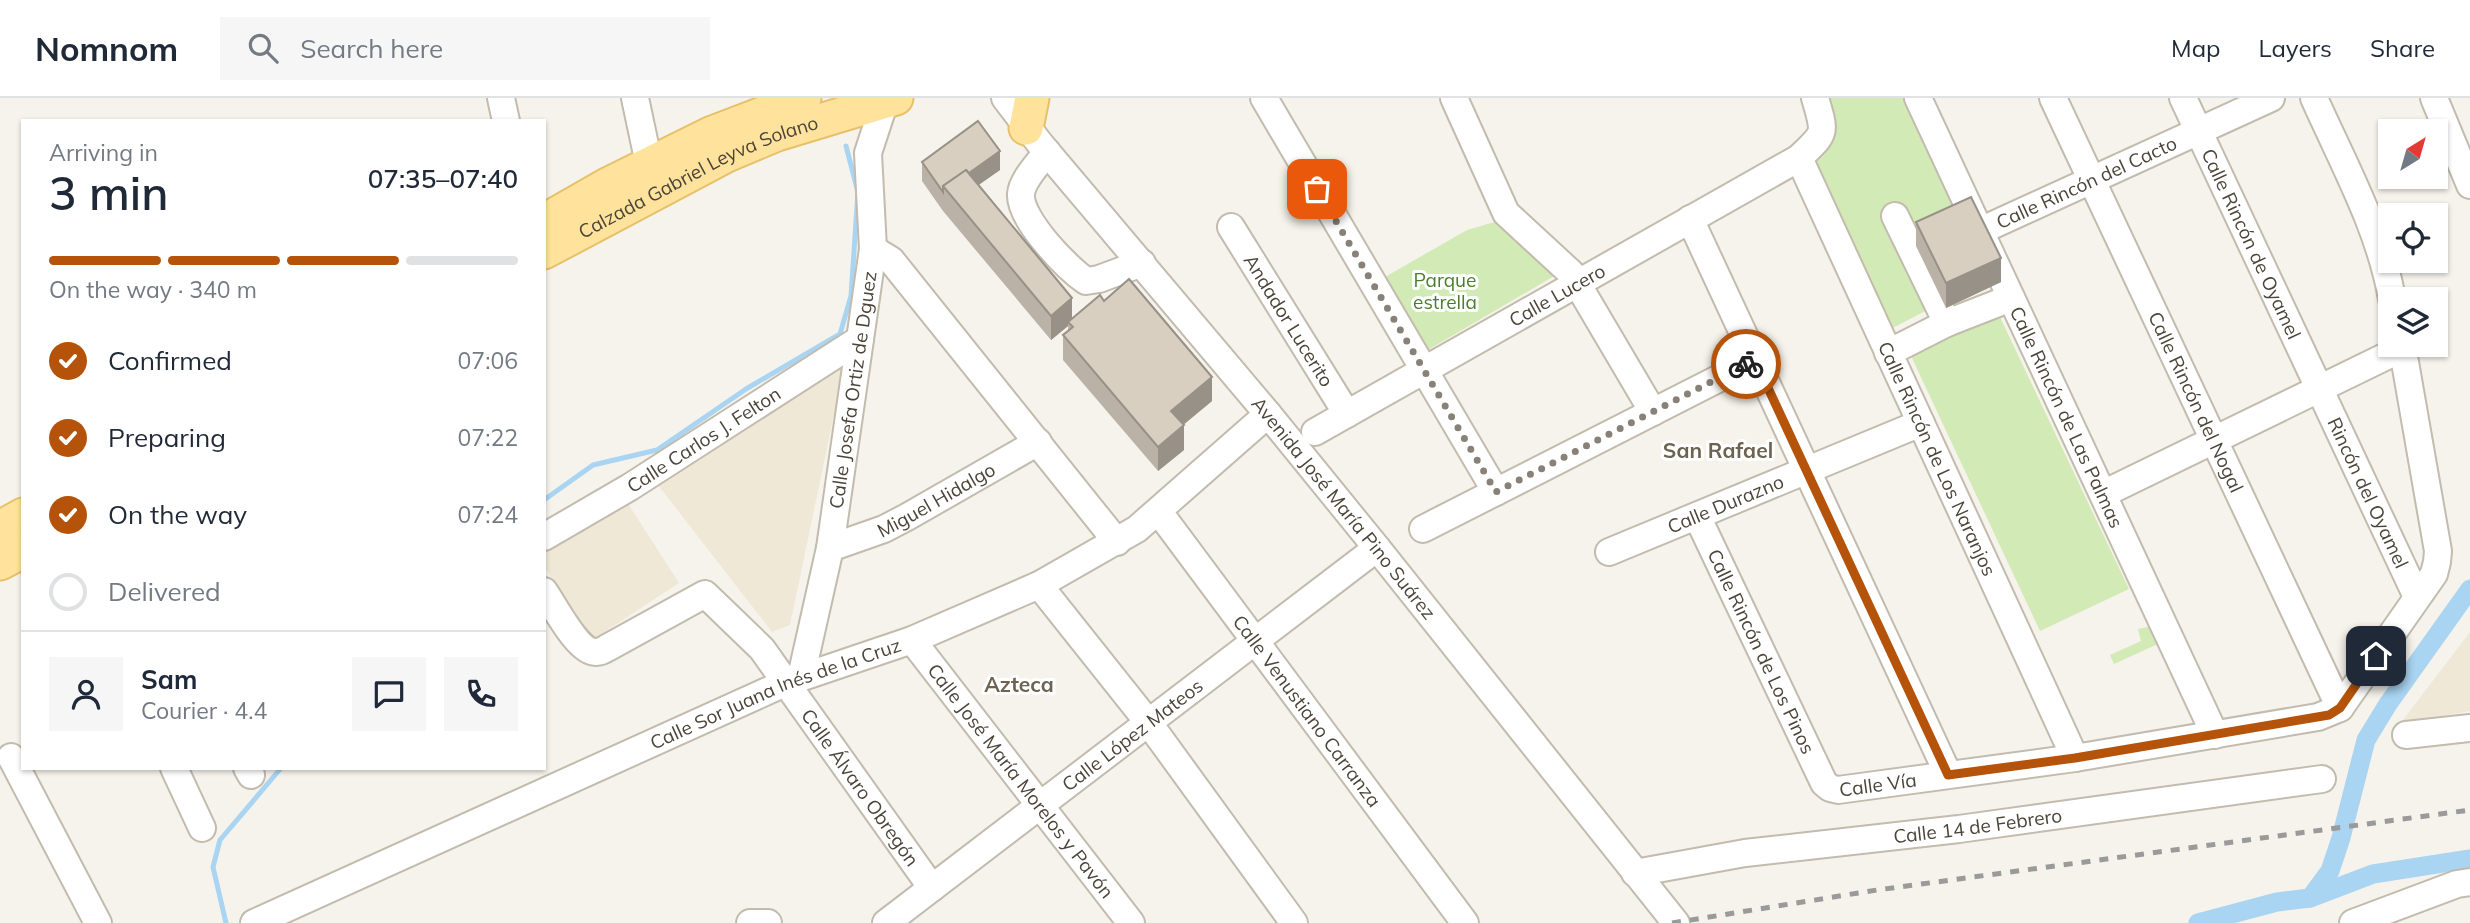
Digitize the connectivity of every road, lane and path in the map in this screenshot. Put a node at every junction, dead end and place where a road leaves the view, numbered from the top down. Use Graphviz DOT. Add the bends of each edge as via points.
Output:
graph roads {
  1 [pos="501,98"];
  2 [pos="635,98"];
  3 [pos="1005,98"];
  4 [pos="1264,98"];
  5 [pos="1454,98"];
  6 [pos="1815,98"];
  7 [pos="1918,98"];
  8 [pos="2053,98"];
  9 [pos="2183,98"];
  10 [pos="2271,98"];
  11 [pos="2314,98"];
  12 [pos="2434,98"];
  13 [pos="890,100"];
  14 [pos="786,101"];
  15 [pos="506,119"];
  16 [pos="1035,126"];
  17 [pos="2198,131"];
  18 [pos="1799,158"];
  19 [pos="649,164"];
  20 [pos="2092,180"];
  21 [pos="2470,185"];
  22 [pos="1895,216"];
  23 [pos="1690,219"];
  24 [pos="546,220"];
  25 [pos="1231,227"];
  26 [pos="1980,231"];
  27 [pos="873,249"];
  28 [pos="546,251"];
  29 [pos="1142,263"];
  30 [pos="1577,284"];
  31 [pos="2389,287"];
  32 [pos="2011,298"];
  33 [pos="1947,323"];
  34 [pos="860,339"];
  35 [pos="1888,353"];
  36 [pos="2380,357"];
  37 [pos="2404,357"];
  38 [pos="1755,360"];
  39 [pos="1424,371"];
  40 [pos="2319,388"];
  41 [pos="1653,412"];
  42 [pos="1268,414"];
  43 [pos="1347,414"];
  44 [pos="1921,423"];
  45 [pos="1315,432"];
  46 [pos="2214,440"];
  47 [pos="1038,442"];
  48 [pos="1806,470"];
  49 [pos="1496,492"];
  50 [pos="2103,494"];
  51 [pos="1159,512"];
  52 [pos="21,516"];
  53 [pos="1697,516"];
  54 [pos="0,528"];
  55 [pos="1423,529"];
  56 [pos="546,536"];
  57 [pos="1117,542"];
  58 [pos="830,548"];
  59 [pos="1377,548"];
  60 [pos="21,552"];
  61 [pos="1609,552"];
  62 [pos="0,563"];
  63 [pos="1039,585"];
  64 [pos="546,594"];
  65 [pos="2417,597"];
  66 [pos="912,640"];
  67 [pos="1255,641"];
  68 [pos="793,680"];
  69 [pos="2340,708"];
  70 [pos="1148,722"];
  71 [pos="2470,728"];
  72 [pos="2215,735"];
  73 [pos="2406,735"];
  74 [pos="11,758"];
  75 [pos="2075,758"];
  76 [pos="175,770"];
  77 [pos="1948,775"];
  78 [pos="2322,779"];
  79 [pos="1830,788"];
  80 [pos="1040,805"];
  81 [pos="202,828"];
  82 [pos="1635,873"];
  83 [pos="2470,882"];
  84 [pos="932,888"];
  85 [pos="2411,915"];
  86 [pos="1460,916"];
  87 [pos="258,921"];
  88 [pos="98,923"];
  89 [pos="750,923"];
  90 [pos="768,923"];
  91 [pos="886,923"];
  92 [pos="1131,923"];
  93 [pos="1294,923"];
  94 [pos="1676,923"];
  95 [pos="2353,923"];
  1 -- 15 [label="street"];
  2 -- 19 [label="street"];
  3 -- 16 [label="street, Avenida José María Pino Suárez"];
  4 -- 39 [label="street"];
  5 -- 30 [label="street" via="1506,213 1571,273"];
  6 -- 18 [label="street, Calle Lucero" via="1823,134"];
  7 -- 26 [label="street, Calle Rincón de Las Palmas"];
  8 -- 20 [label="street, Calle Rincón del Nogal"];
  9 -- 17 [label="street, Calle Rincón de Oyamel"];
  10 -- 17 [label="street, Calle Rincón del Cacto"];
  11 -- 31 [label="street" via="2369,223"];
  12 -- 21 [label="street"];
  13 -- 27 [label="street, Calle Josefa Ortiz de Dguez" via="868,153"];
  13 -- 28 [label="main road, Calzada Gabriel Leyva Solano" via="777,134 727,155"];
  14 -- 19 [label="main road, Calzada Gabriel Leyva Solano"];
  16 -- 29 [label="street, Avenida José María Pino Suárez"];
  16 -- 29 [label="street" via="1029,177 1021,194 1033,226 1086,281"];
  17 -- 20 [label="street, Calle Rincón del Cacto"];
  17 -- 40 [label="street, Calle Rincón de Oyamel"];
  18 -- 23 [label="street, Calle Lucero"];
  18 -- 35 [label="street, Calle Rincón de Los Naranjos"];
  19 -- 24 [label="main road, Calzada Gabriel Leyva Solano"];
  20 -- 26 [label="street, Calle Rincón del Cacto"];
  20 -- 46 [label="street, Calle Rincón del Nogal"];
  22 -- 33 [label="street"];
  23 -- 30 [label="street, Calle Lucero"];
  23 -- 38 [label="street"];
  25 -- 43 [label="street, Andador Lucerito"];
  26 -- 32 [label="street, Calle Rincón de Las Palmas"];
  27 -- 34 [label="street, Calle Josefa Ortiz de Dguez"];
  27 -- 47 [label="street" via="891,260"];
  29 -- 42 [label="street, Avenida José María Pino Suárez"];
  30 -- 39 [label="street, Calle Lucero"];
  30 -- 41 [label="street"];
  32 -- 33 [label="street"];
  32 -- 50 [label="street, Calle Rincón de Las Palmas"];
  33 -- 35 [label="street"];
  34 -- 56 [label="street, Calle Carlos J. Felton"];
  34 -- 58 [label="street, Calle Josefa Ortiz de Dguez"];
  35 -- 44 [label="street, Calle Rincón de Los Naranjos"];
  36 -- 40 [label="street"];
  37 -- 65 [label="street" via="2438,551 2434,574"];
  38 -- 41 [label="street"];
  38 -- 48 [label="street"];
  39 -- 43 [label="street, Calle Lucero"];
  39 -- 49 [label="street"];
  40 -- 46 [label="street"];
  40 -- 65 [label="street, Rincón del Oyamel"];
  41 -- 49 [label="street"];
  42 -- 51 [label="street, Calle Sor Juana Inés de la Cruz"];
  42 -- 59 [label="street, Avenida José María Pino Suárez"];
  43 -- 45 [label="street, Calle Lucero"];
  44 -- 48 [label="street, Calle Durazno"];
  44 -- 75 [label="street, Calle Rincón de Los Naranjos"];
  46 -- 50 [label="street"];
  46 -- 69 [label="street, Calle Rincón del Nogal"];
  47 -- 57 [label="street"];
  47 -- 58 [label="street, Miguel Hidalgo" via="907,517"];
  48 -- 53 [label="street, Calle Durazno"];
  48 -- 77 [label="street"];
  49 -- 55 [label="street"];
  50 -- 72 [label="street, Calle Rincón de Las Palmas"];
  51 -- 57 [label="street, Calle Sor Juana Inés de la Cruz"];
  51 -- 67 [label="street, Calle Venustiano Carranza"];
  52 -- 54 [label="main road"];
  53 -- 61 [label="street, Calle Durazno"];
  53 -- 79 [label="street, Calle Rincón de Los Pinos"];
  57 -- 63 [label="street, Calle Sor Juana Inés de la Cruz"];
  58 -- 68 [label="street, Calle Josefa Ortiz de Dguez"];
  59 -- 67 [label="street, Calle López Mateos"];
  59 -- 82 [label="street, Avenida José María Pino Suárez"];
  60 -- 62 [label="main road"];
  63 -- 66 [label="street, Calle Sor Juana Inés de la Cruz"];
  63 -- 70 [label="street"];
  64 -- 68 [label="street, Calle Álvaro Obregón" via="579,643 596,652 705,594"];
  65 -- 69 [label="street"];
  66 -- 68 [label="street, Calle Sor Juana Inés de la Cruz"];
  66 -- 80 [label="street, Calle José María Morelos y Pavón"];
  67 -- 70 [label="street, Calle López Mateos"];
  67 -- 86 [label="street, Calle Venustiano Carranza"];
  68 -- 84 [label="street, Calle Álvaro Obregón"];
  68 -- 87 [label="street, Calle Sor Juana Inés de la Cruz"];
  69 -- 72 [label="street, Calle Vía" via="2318,718"];
  70 -- 80 [label="street, Calle López Mateos"];
  70 -- 93 [label="street"];
  71 -- 73 [label="street"];
  72 -- 75 [label="street, Calle Vía"];
  74 -- 88 [label="street"];
  75 -- 77 [label="street, Calle Vía"];
  76 -- 81 [label="street"];
  77 -- 79 [label="street, Calle Vía"];
  78 -- 82 [label="street, Calle 14 de Febrero" via="1745,853"];
  80 -- 84 [label="street, Calle López Mateos"];
  80 -- 92 [label="street, Calle José María Morelos y Pavón"];
  82 -- 94 [label="street, Avenida José María Pino Suárez"];
  83 -- 85 [label="street" via="2458,884"];
  84 -- 91 [label="street, Calle López Mateos"];
  85 -- 95 [label="street"];
  89 -- 90 [label="street"];
}
